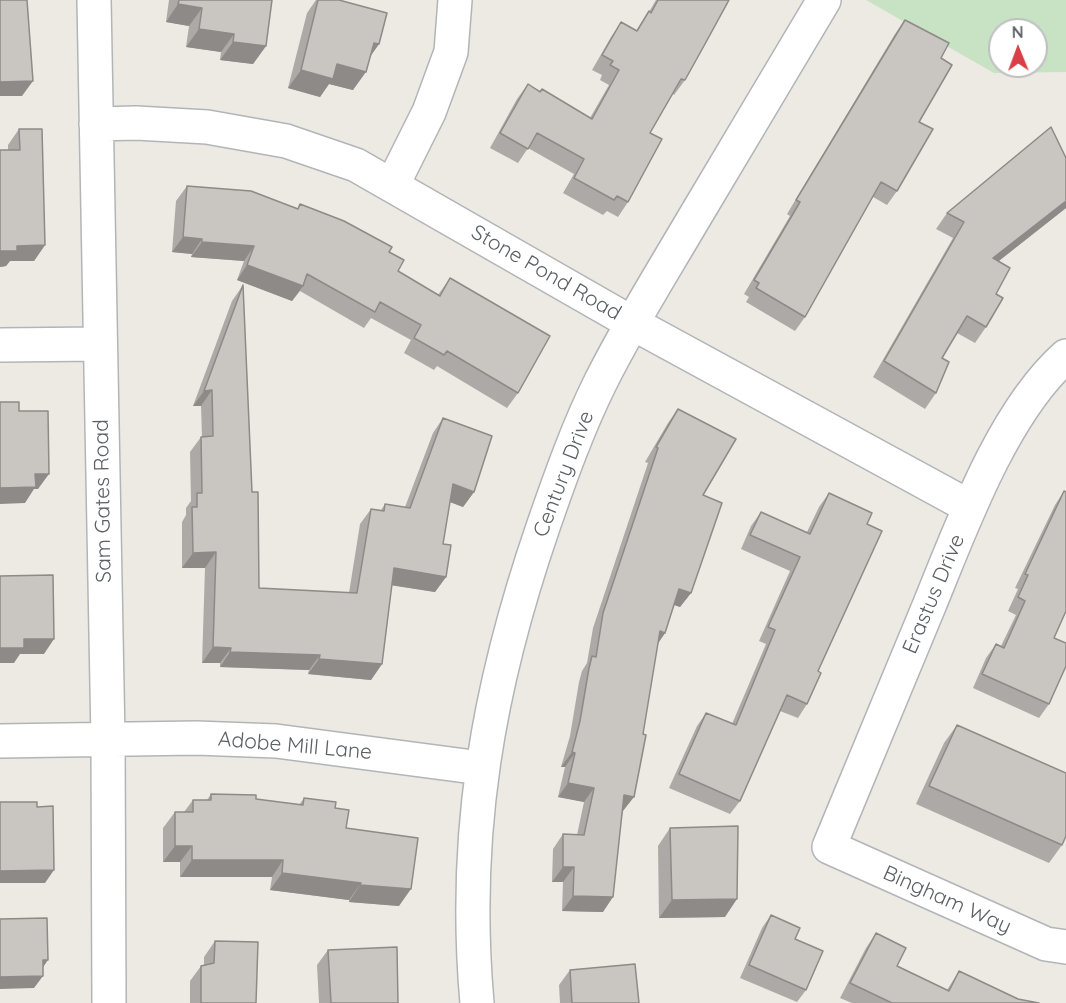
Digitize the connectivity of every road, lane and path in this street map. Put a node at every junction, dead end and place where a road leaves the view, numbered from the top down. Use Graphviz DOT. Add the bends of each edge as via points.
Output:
graph roads {
  1 [pos="94,0"];
  2 [pos="455,0"];
  3 [pos="824,0"];
  4 [pos="96,124"];
  5 [pos="393,184"];
  6 [pos="632,323"];
  7 [pos="100,344"];
  8 [pos="0,345"];
  9 [pos="1066,356"];
  10 [pos="970,507"];
  11 [pos="108,739"];
  12 [pos="0,741"];
  13 [pos="481,768"];
  14 [pos="829,847"];
  15 [pos="1066,947"];
  16 [pos="109,1003"];
  17 [pos="477,1003"];
  1 -- 4 [label="street, Sam Gates Road"];
  2 -- 5 [label="street" via="451,52 429,112"];
  3 -- 6 [label="street, Century Drive"];
  4 -- 5 [label="street, Stone Pond Road" via="207,127 286,141 356,165"];
  4 -- 7 [label="street, Sam Gates Road"];
  5 -- 6 [label="street, Stone Pond Road"];
  6 -- 10 [label="street, Stone Pond Road"];
  6 -- 13 [label="street, Century Drive" via="600,383 540,536 502,661"];
  7 -- 8 [label="street"];
  7 -- 11 [label="street, Sam Gates Road"];
  9 -- 10 [label="street, Erastus Drive" via="1051,369 1003,439"];
  10 -- 14 [label="street, Erastus Drive"];
  11 -- 12 [label="street, Adobe Mill Lane"];
  11 -- 13 [label="street, Adobe Mill Lane" via="276,741"];
  11 -- 16 [label="street, Sam Gates Road"];
  13 -- 17 [label="street, Century Drive" via="473,870"];
  14 -- 15 [label="street, Bingham Way" via="1046,944"];
}
